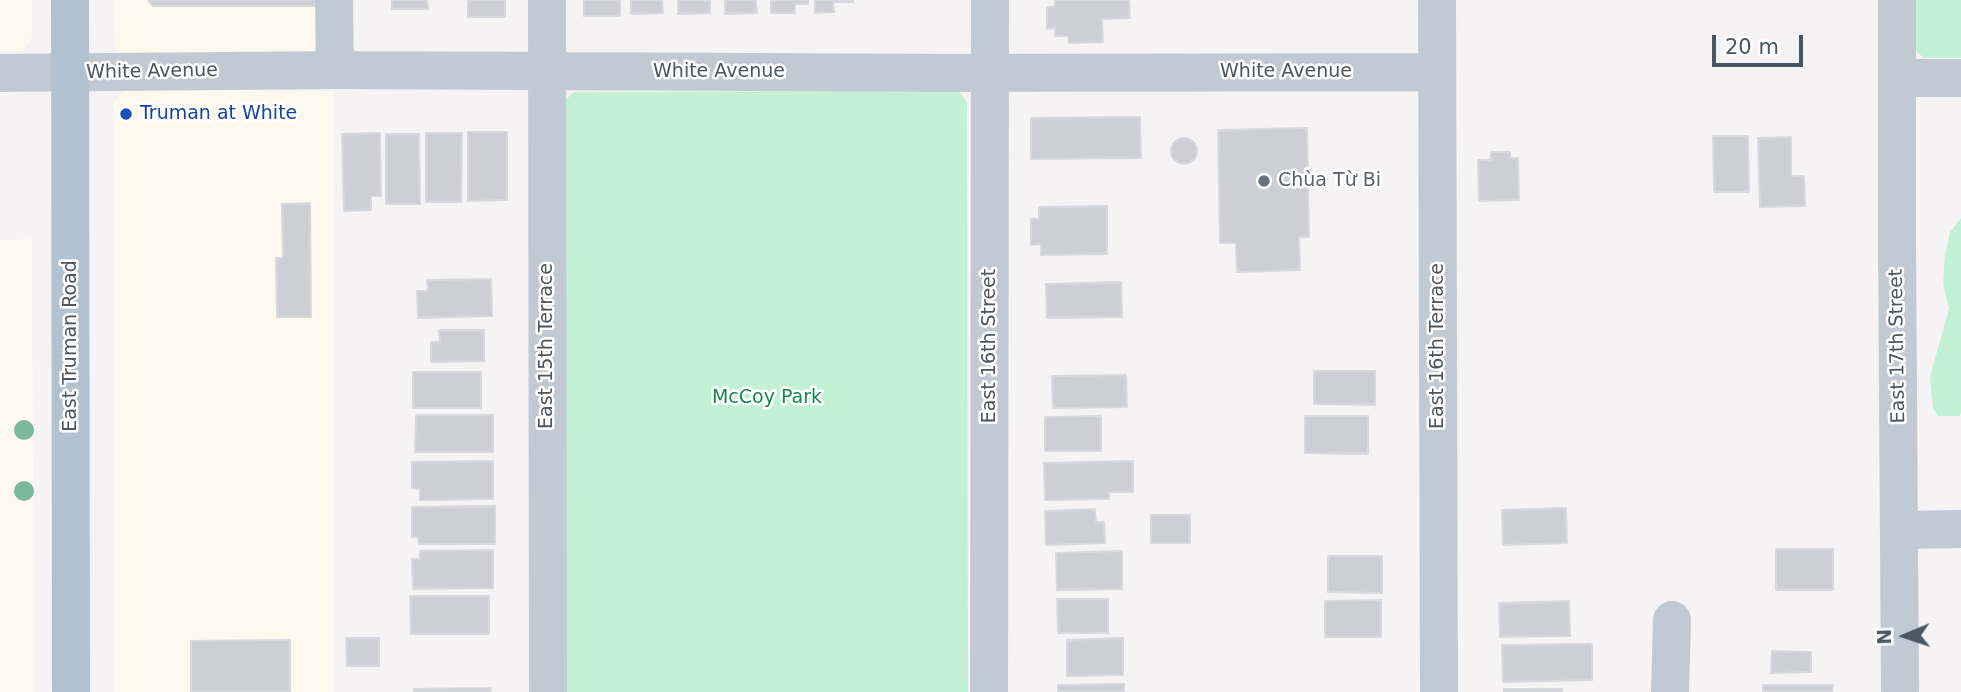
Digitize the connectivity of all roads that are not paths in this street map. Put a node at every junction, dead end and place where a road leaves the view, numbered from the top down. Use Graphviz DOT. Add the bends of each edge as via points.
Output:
graph roads {
  1 [pos="70,0"];
  2 [pos="334,0"];
  3 [pos="547,0"];
  4 [pos="990,0"];
  5 [pos="1437,0"];
  6 [pos="1897,0"];
  7 [pos="335,70"];
  8 [pos="547,72"];
  9 [pos="1437,72"];
  10 [pos="0,73"];
  11 [pos="70,73"];
  12 [pos="991,73"];
  13 [pos="1897,78"];
  14 [pos="1961,78"];
  15 [pos="1961,529"];
  16 [pos="1900,530"];
  17 [pos="1672,620"];
  18 [pos="71,692"];
  19 [pos="548,692"];
  20 [pos="989,692"];
  21 [pos="1439,692"];
  22 [pos="1670,692"];
  23 [pos="1900,692"];
  1 -- 11 [label="main road, East Truman Road"];
  2 -- 7 [label="street"];
  3 -- 8 [label="street, East 15th Terrace"];
  4 -- 12 [label="street, East 16th Street"];
  5 -- 9 [label="street, East 16th Terrace"];
  6 -- 13 [label="street, East 17th Street"];
  7 -- 8 [label="street, White Avenue"];
  7 -- 11 [label="street, White Avenue"];
  8 -- 12 [label="street, White Avenue"];
  8 -- 19 [label="street, East 15th Terrace"];
  9 -- 12 [label="street, White Avenue"];
  9 -- 21 [label="street, East 16th Terrace"];
  10 -- 11 [label="street, White Avenue"];
  11 -- 18 [label="main road, East Truman Road"];
  12 -- 20 [label="street, East 16th Street"];
  13 -- 14 [label="street"];
  13 -- 16 [label="street, East 17th Street"];
  15 -- 16 [label="street"];
  16 -- 23 [label="street, East 17th Street"];
  17 -- 22 [label="street"];
}
